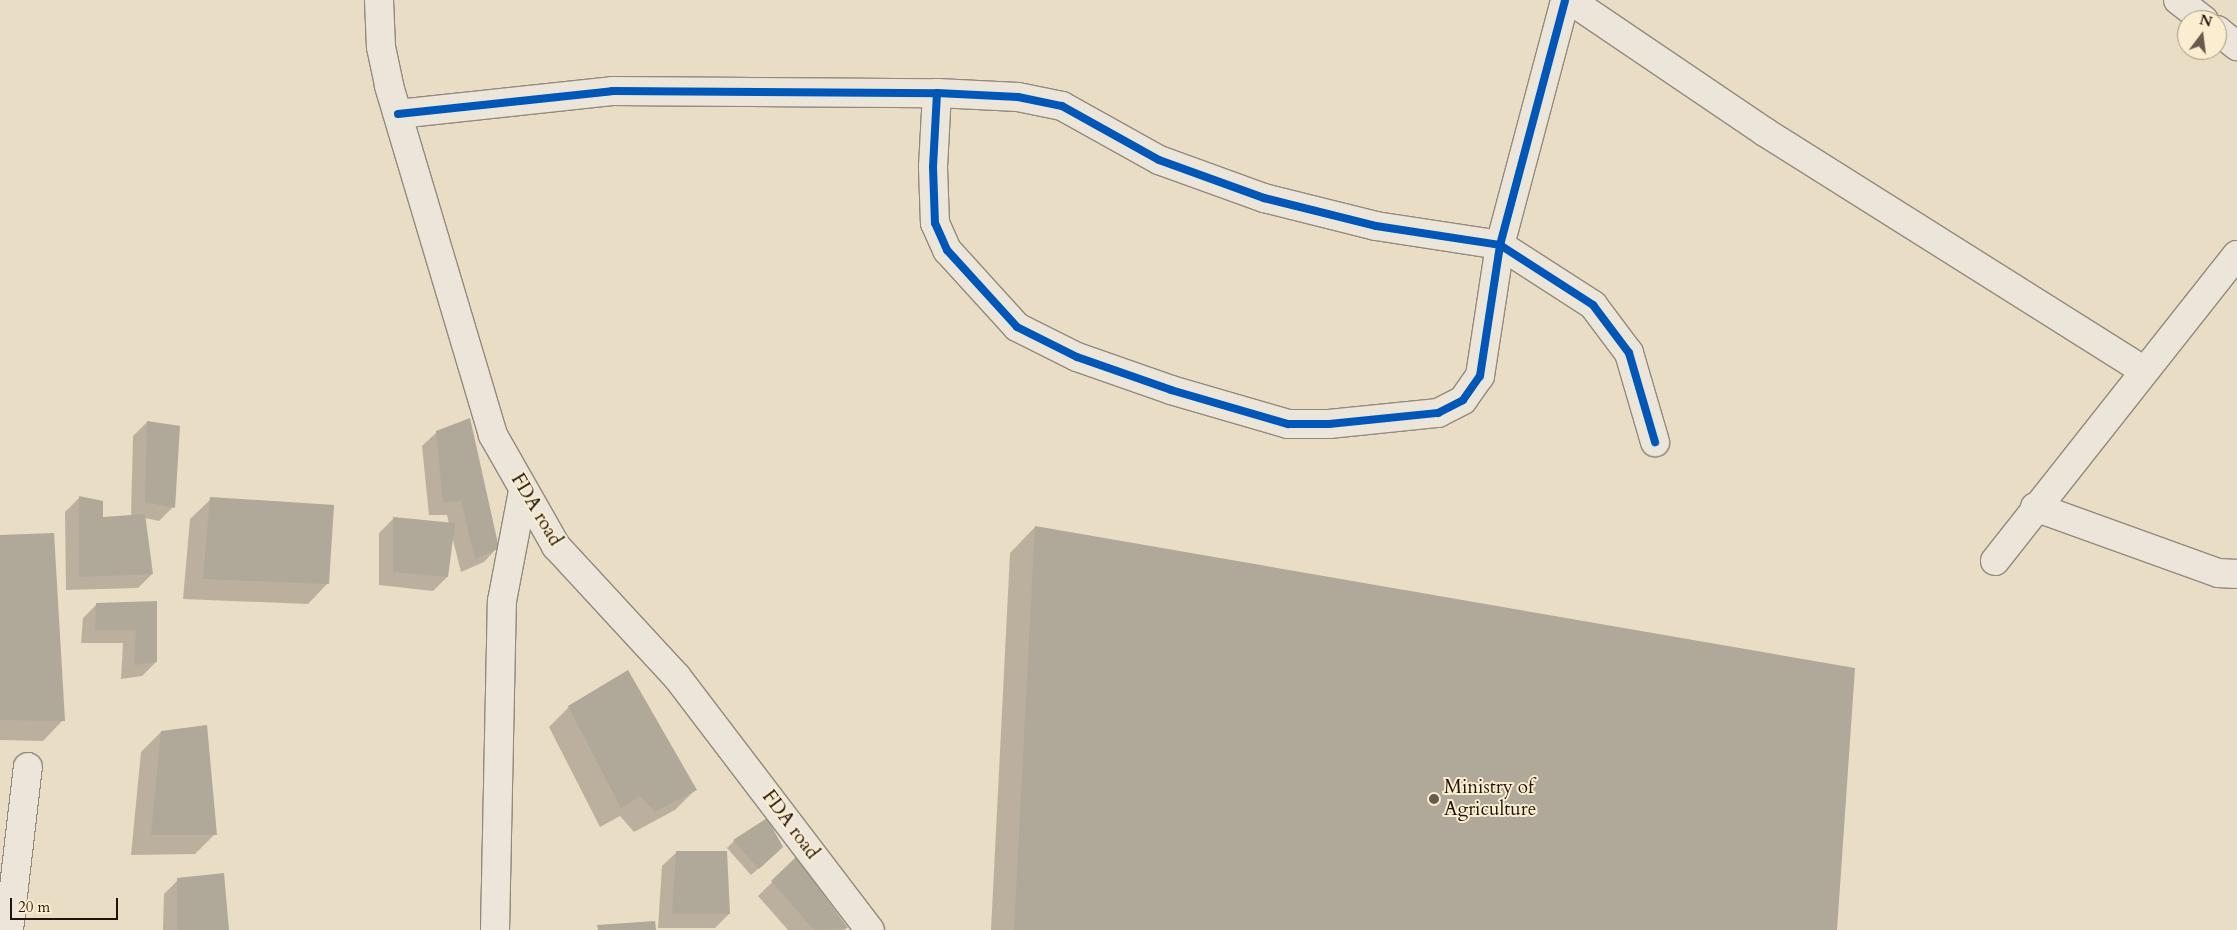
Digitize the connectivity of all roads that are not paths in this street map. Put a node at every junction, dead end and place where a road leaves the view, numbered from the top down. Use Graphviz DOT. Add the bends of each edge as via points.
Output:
graph roads {
  1 [pos="1565,0"];
  2 [pos="1570,0"];
  3 [pos="2178,0"];
  4 [pos="373,2"];
  5 [pos="2191,10"];
  6 [pos="2227,38"];
  7 [pos="2237,46"];
  8 [pos="937,93"];
  9 [pos="398,114"];
  10 [pos="1500,245"];
  11 [pos="2237,255"];
  12 [pos="2144,372"];
  13 [pos="1655,442"];
  14 [pos="523,491"];
  15 [pos="2035,507"];
  16 [pos="1995,561"];
  17 [pos="2237,574"];
  18 [pos="28,767"];
  19 [pos="9,930"];
  20 [pos="495,930"];
  21 [pos="870,930"];
  1 -- 10 [label="street"];
  2 -- 12 [label="street" via="1765,132"];
  3 -- 5 [label="street"];
  4 -- 9 [label="street, FDA road"];
  6 -- 7 [label="street"];
  8 -- 9 [label="street" via="612,91"];
  8 -- 10 [label="street" via="1018,97 1062,106 1160,160 1264,198 1376,226"];
  8 -- 10 [label="street" via="933,167 935,224 947,250 1017,327 1076,357 1171,390 1288,424 1329,424 1438,413 1463,400 1480,376"];
  9 -- 14 [label="street, FDA road" via="494,435"];
  10 -- 13 [label="street" via="1593,305 1629,353"];
  11 -- 12 [label="street"];
  12 -- 15 [label="street"];
  14 -- 20 [label="street" via="502,601"];
  14 -- 21 [label="street, FDA road" via="556,546 677,677"];
  15 -- 16 [label="street"];
  15 -- 17 [label="street" via="2218,573"];
  18 -- 19 [label="street"];
}
